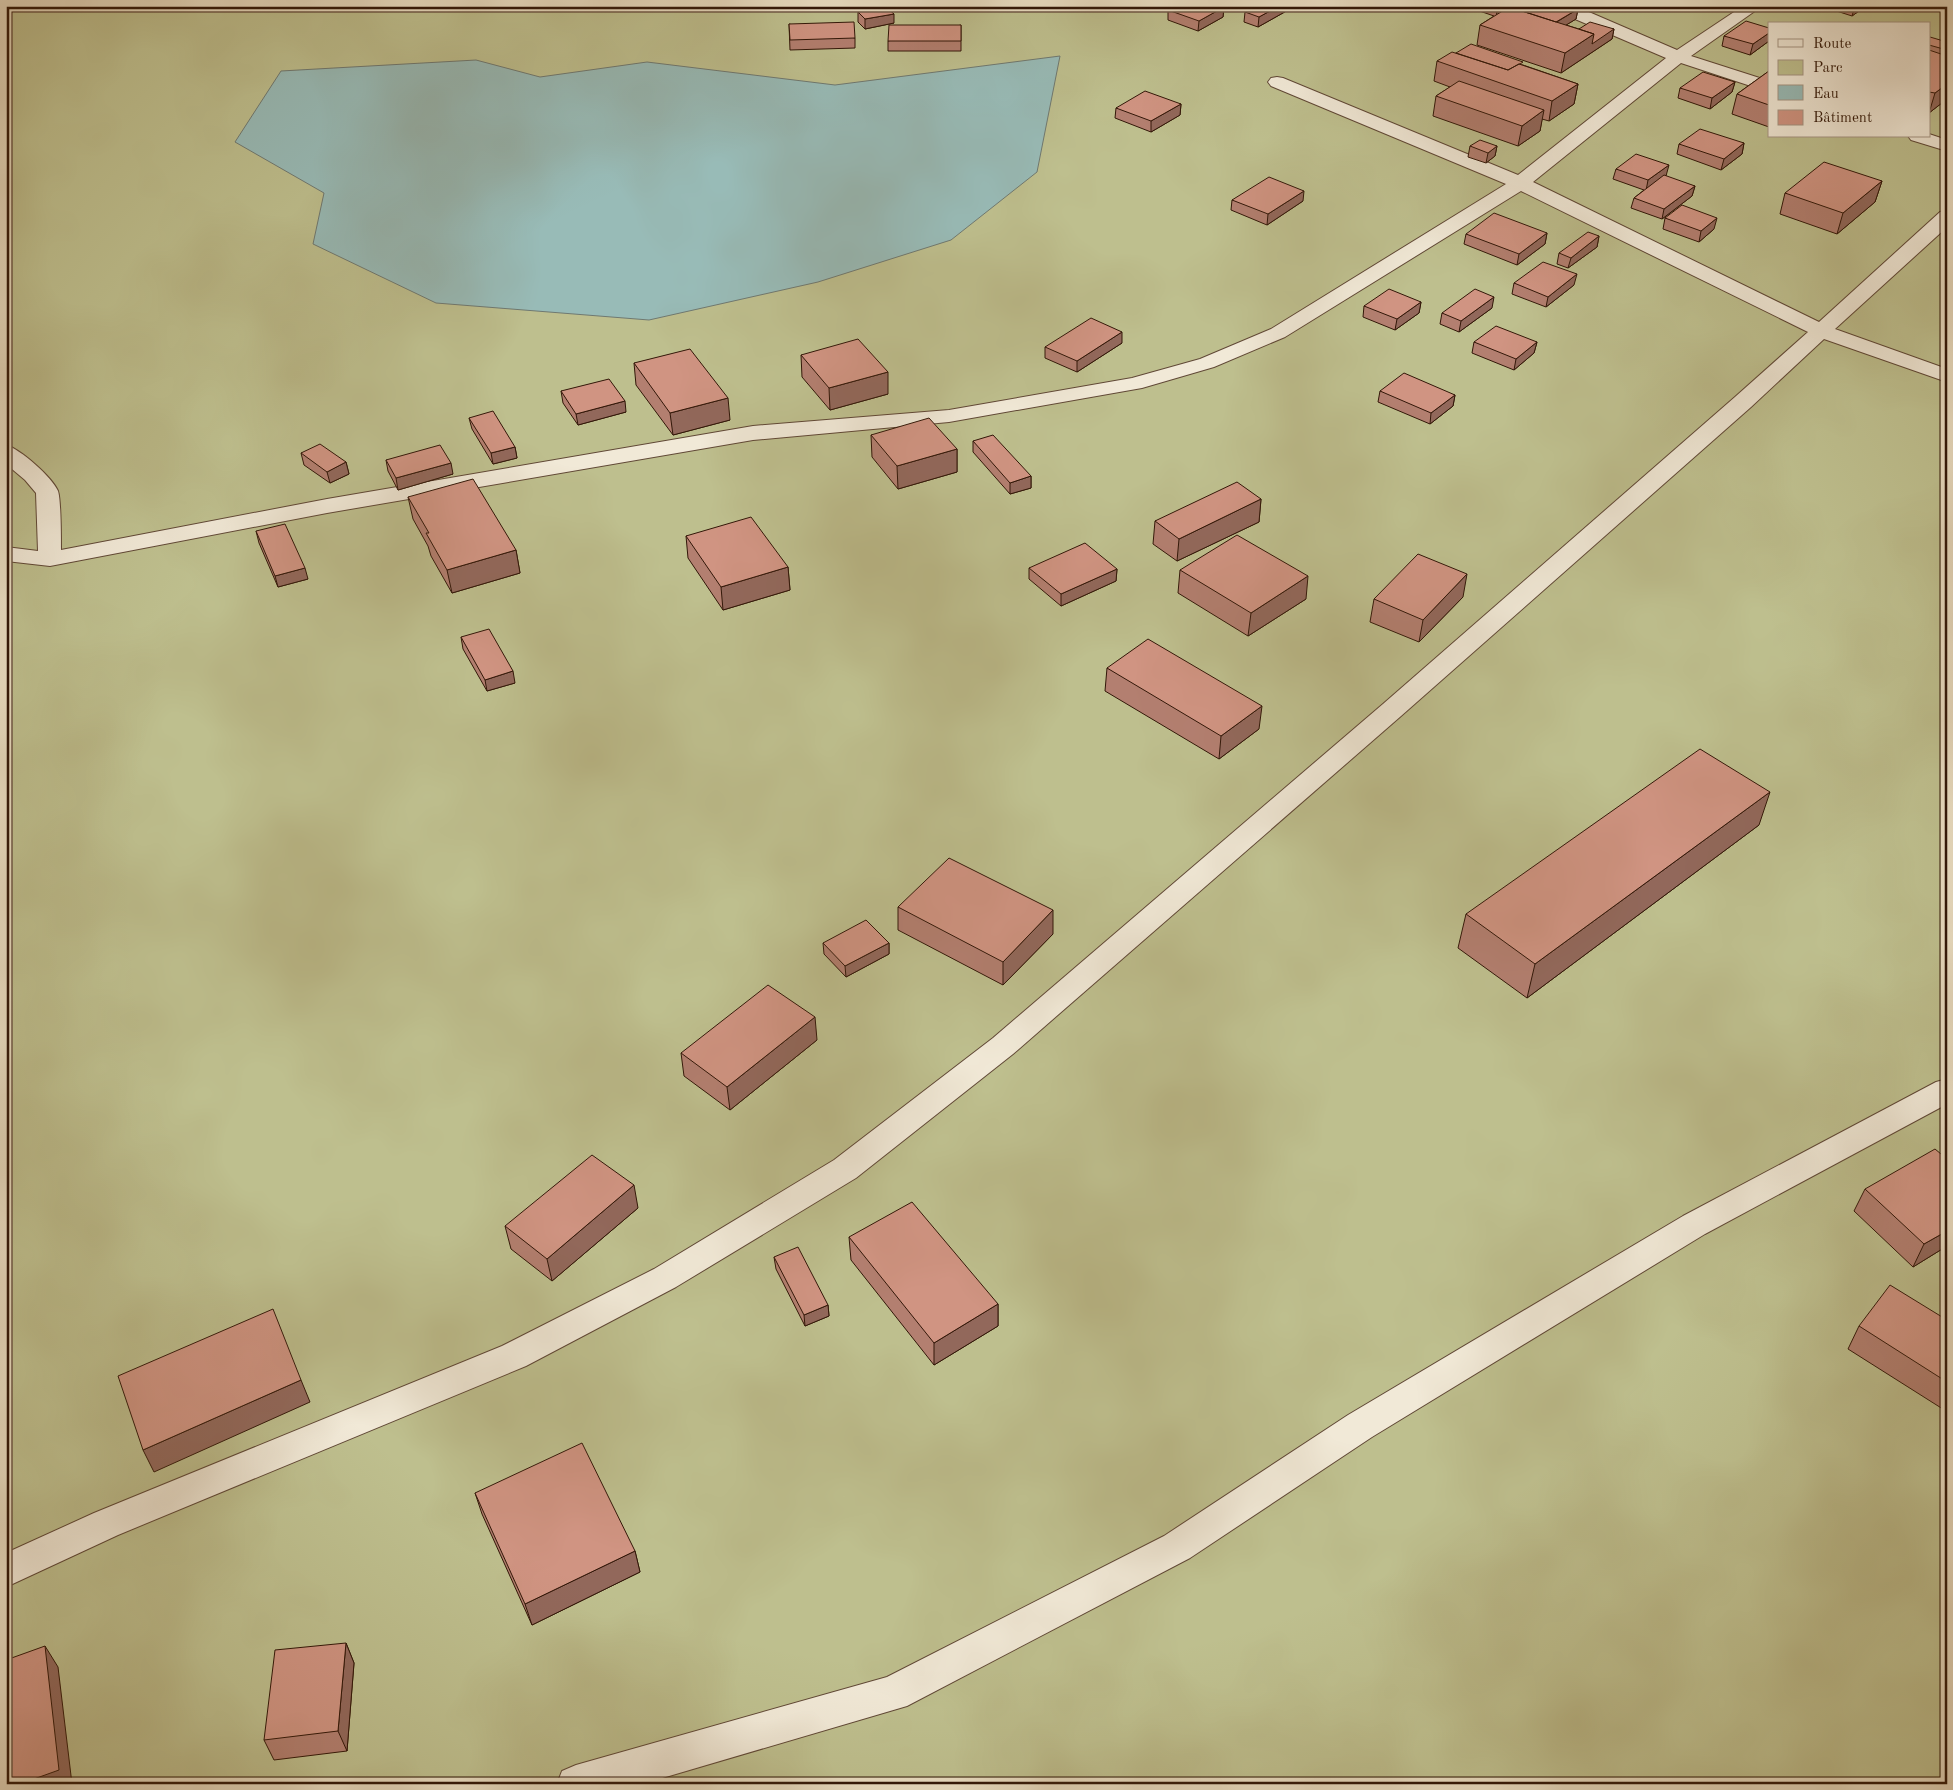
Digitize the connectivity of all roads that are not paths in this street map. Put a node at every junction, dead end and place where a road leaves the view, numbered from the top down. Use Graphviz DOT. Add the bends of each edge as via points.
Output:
graph roads {
  1 [pos="1560,6"];
  2 [pos="1754,6"];
  3 [pos="1678,57"];
  4 [pos="1277,82"];
  5 [pos="1768,87"];
  6 [pos="1923,138"];
  7 [pos="1947,146"];
  8 [pos="1520,183"];
  9 [pos="1947,216"];
  10 [pos="1822,331"];
  11 [pos="1947,376"];
  12 [pos="6,452"];
  13 [pos="6,554"];
  14 [pos="50,559"];
  15 [pos="1947,1090"];
  16 [pos="6,1571"];
  17 [pos="576,1784"];
  1 -- 3 [label="street"];
  2 -- 3 [label="street"];
  3 -- 5 [label="street"];
  3 -- 8 [label="street"];
  4 -- 8 [label="street"];
  6 -- 7 [label="street"];
  8 -- 10 [label="street"];
  8 -- 14 [label="street" via="1278,333 1207,363 1135,384 949,416 753,433 327,506"];
  9 -- 10 [label="street"];
  10 -- 11 [label="street"];
  10 -- 16 [label="street" via="1392,710 1003,1046 845,1169 665,1278 514,1356 106,1524"];
  12 -- 14 [label="street" via="33,474 47,492"];
  13 -- 14 [label="street"];
  15 -- 17 [label="street" via="1694,1225 1360,1426 1176,1547 894,1693"];
}
